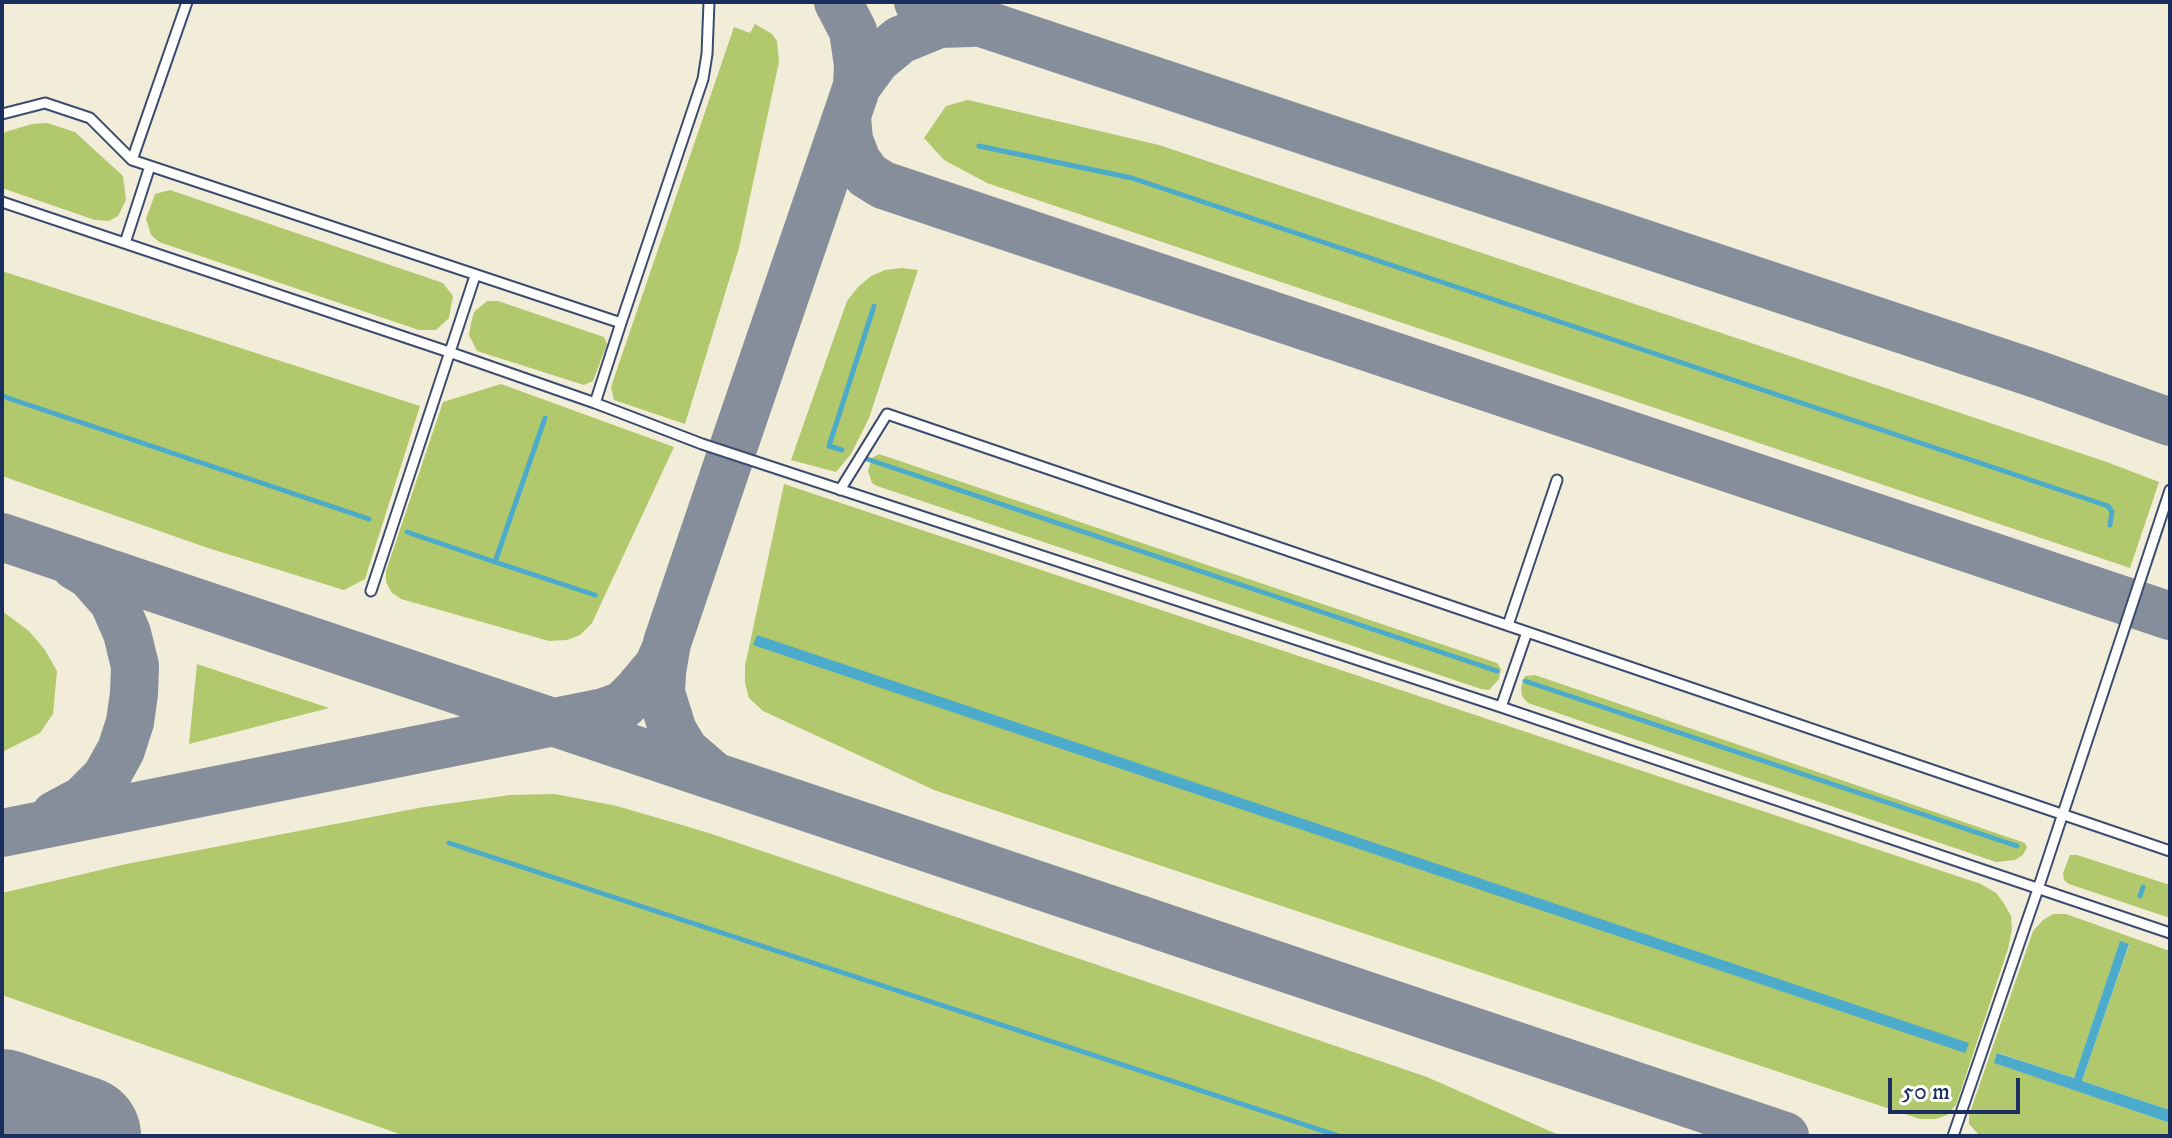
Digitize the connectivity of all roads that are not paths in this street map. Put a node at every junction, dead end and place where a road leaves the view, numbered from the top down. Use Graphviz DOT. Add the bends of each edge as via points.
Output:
graph roads {
  1 [pos="187,2"];
  2 [pos="709,2"];
  3 [pos="2,114"];
  4 [pos="132,160"];
  5 [pos="150,166"];
  6 [pos="2,202"];
  7 [pos="125,243"];
  8 [pos="475,276"];
  9 [pos="621,323"];
  10 [pos="449,352"];
  11 [pos="595,403"];
  12 [pos="1557,480"];
  13 [pos="840,490"];
  14 [pos="2170,490"];
  15 [pos="371,591"];
  16 [pos="1508,625"];
  17 [pos="1527,632"];
  18 [pos="1501,707"];
  19 [pos="2063,814"];
  20 [pos="2170,851"];
  21 [pos="2038,889"];
  22 [pos="2170,933"];
  23 [pos="1953,1136"];
  1 -- 4 [label="lane"];
  2 -- 9 [label="lane" via="703,79"];
  3 -- 4 [label="lane" via="45,103 90,118"];
  4 -- 5 [label="lane"];
  5 -- 7 [label="lane"];
  5 -- 8 [label="lane"];
  6 -- 7 [label="lane"];
  7 -- 10 [label="lane"];
  8 -- 9 [label="lane"];
  8 -- 10 [label="lane"];
  9 -- 11 [label="lane"];
  10 -- 11 [label="lane"];
  10 -- 15 [label="lane"];
  11 -- 13 [label="lane"];
  12 -- 16 [label="lane"];
  13 -- 16 [label="lane" via="887,414"];
  13 -- 18 [label="lane"];
  14 -- 19 [label="lane"];
  16 -- 17 [label="lane"];
  17 -- 18 [label="lane"];
  17 -- 19 [label="lane"];
  18 -- 21 [label="lane"];
  19 -- 20 [label="lane"];
  19 -- 21 [label="lane"];
  21 -- 22 [label="lane"];
  21 -- 23 [label="lane"];
}
